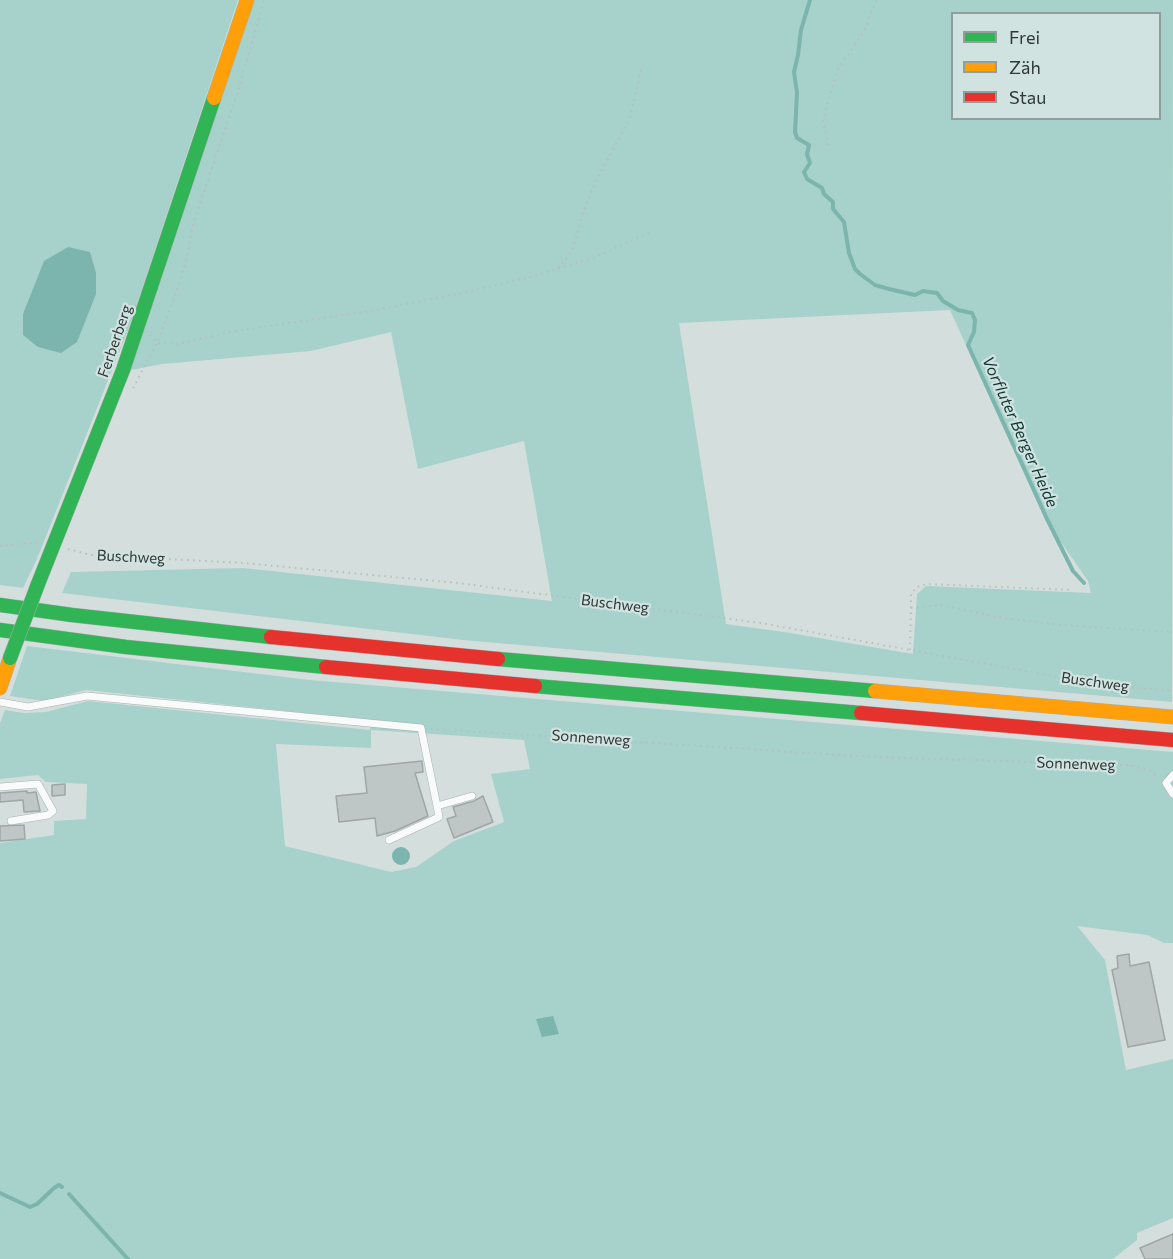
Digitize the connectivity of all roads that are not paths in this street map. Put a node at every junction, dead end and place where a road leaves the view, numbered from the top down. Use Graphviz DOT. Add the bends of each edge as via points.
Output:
graph roads {
  1 [pos="247,0"];
  2 [pos="0,605"];
  3 [pos="0,630"];
  4 [pos="0,688"];
  5 [pos="0,702"];
  6 [pos="1173,717"];
  7 [pos="1173,740"];
  8 [pos="1173,775"];
  9 [pos="0,787"];
  10 [pos="1173,794"];
  11 [pos="472,796"];
  12 [pos="437,807"];
  13 [pos="10,821"];
  14 [pos="388,840"];
  1 -- 4 [label="main road, Ferberberg, bridge" via="123,370"];
  2 -- 6 [label="main road" via="405,651"];
  3 -- 7 [label="main road" via="126,647 407,675"];
  5 -- 12 [label="lane" via="27,707 87,696 421,728"];
  8 -- 10 [label="lane" via="1166,783"];
  9 -- 13 [label="lane" via="38,784 53,811"];
  11 -- 12 [label="lane"];
  12 -- 14 [label="lane" via="440,817"];
}
